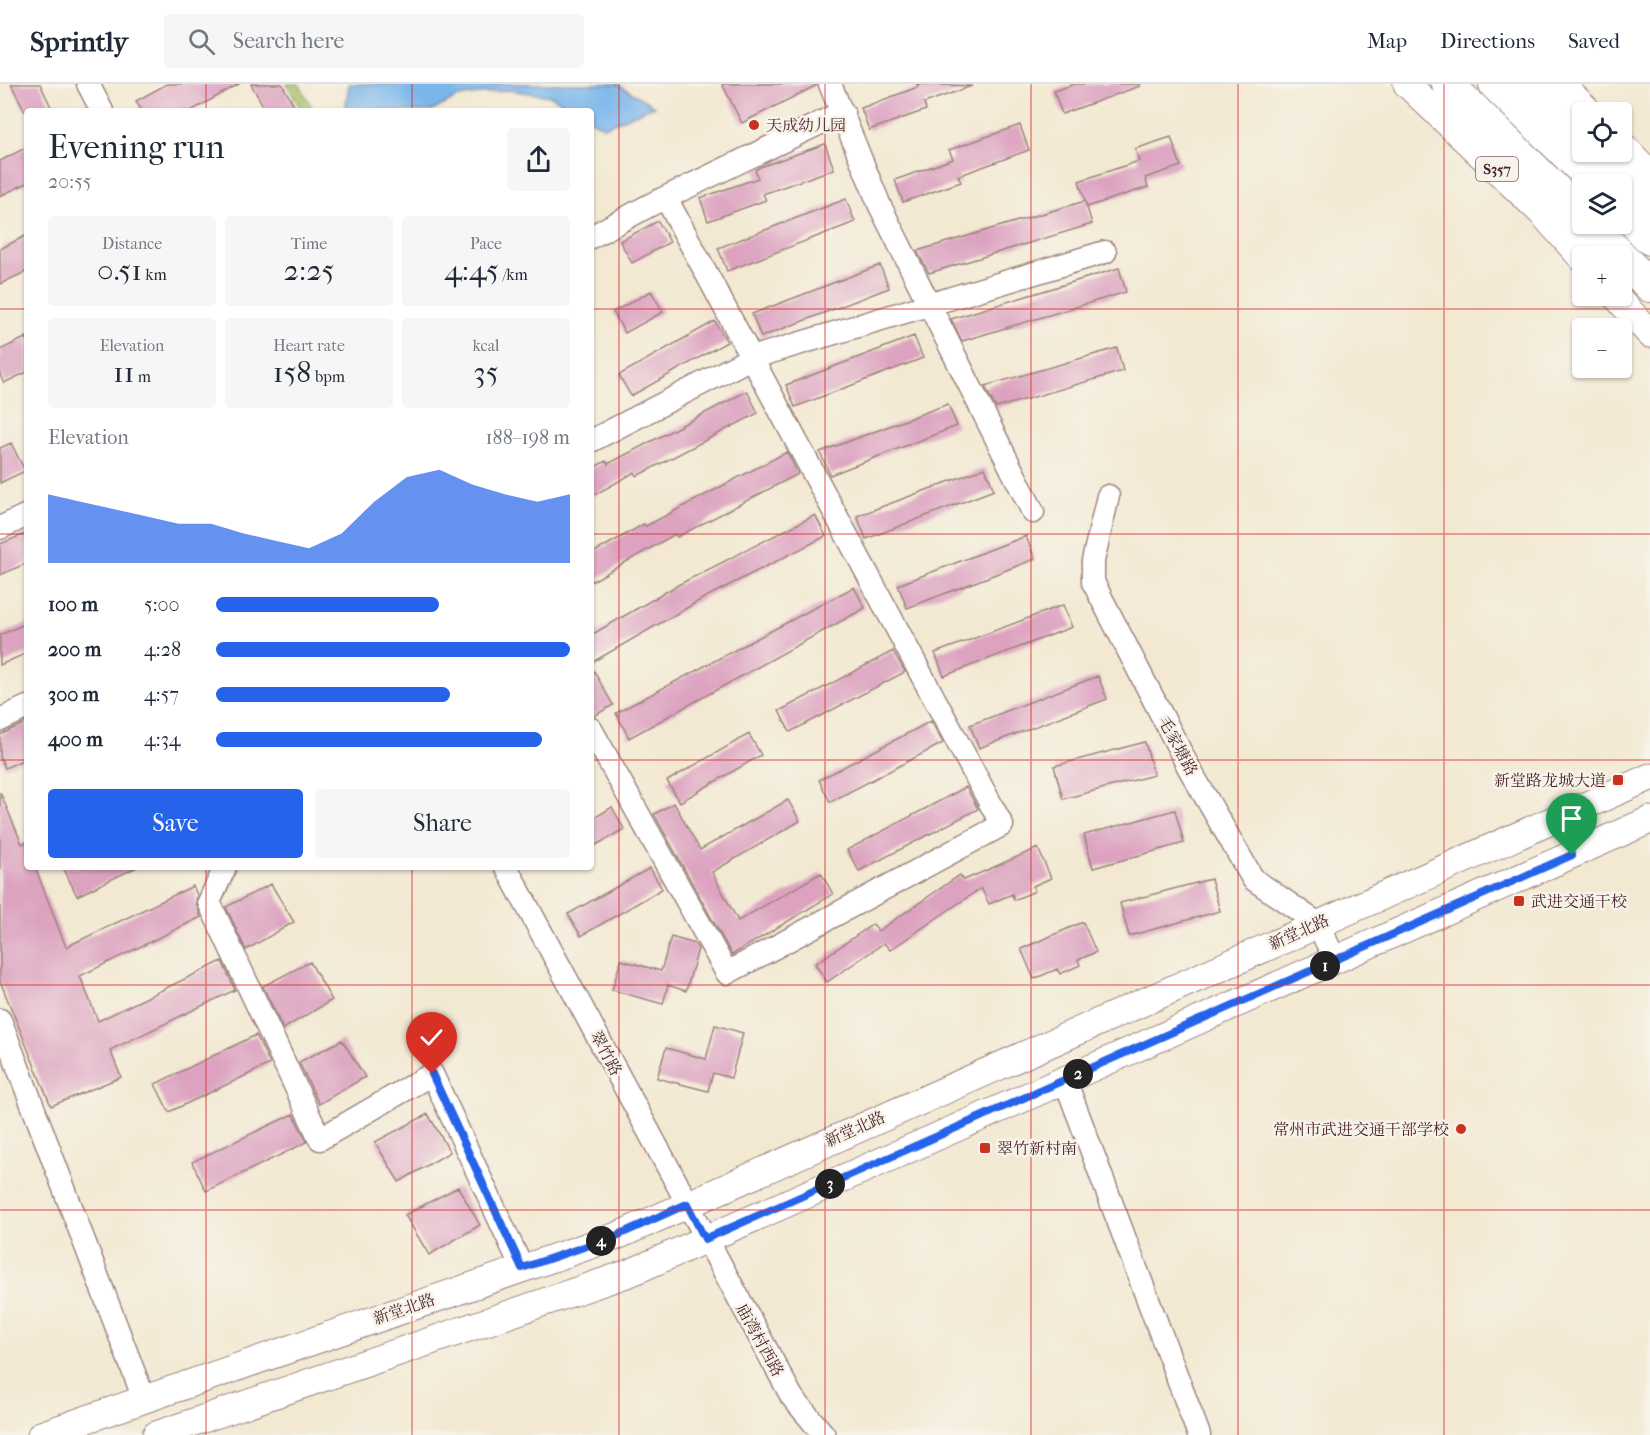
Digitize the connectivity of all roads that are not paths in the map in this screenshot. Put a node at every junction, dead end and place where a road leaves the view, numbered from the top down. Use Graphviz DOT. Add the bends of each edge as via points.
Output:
graph roads {
  1 [pos="88,84"];
  2 [pos="830,84"];
  3 [pos="1407,84"];
  4 [pos="1448,84"];
  5 [pos="1495,84"];
  6 [pos="1515,84"];
  7 [pos="1534,84"];
  8 [pos="1561,84"];
  9 [pos="1579,102"];
  10 [pos="100,108"];
  11 [pos="843,112"];
  12 [pos="1572,120"];
  13 [pos="1572,137"];
  14 [pos="1632,155"];
  15 [pos="1597,162"];
  16 [pos="1612,162"];
  17 [pos="1587,174"];
  18 [pos="1608,174"];
  19 [pos="1650,174"];
  20 [pos="666,198"];
  21 [pos="1632,198"];
  22 [pos="1650,203"];
  23 [pos="1572,206"];
  24 [pos="1650,217"];
  25 [pos="1632,220"];
  26 [pos="1600,234"];
  27 [pos="594,235"];
  28 [pos="1650,239"];
  29 [pos="1572,246"];
  30 [pos="1105,252"];
  31 [pos="1650,286"];
  32 [pos="928,304"];
  33 [pos="1625,306"];
  34 [pos="1650,334"];
  35 [pos="751,358"];
  36 [pos="594,439"];
  37 [pos="1108,496"];
  38 [pos="1033,512"];
  39 [pos="24,516"];
  40 [pos="0,528"];
  41 [pos="24,708"];
  42 [pos="0,720"];
  43 [pos="594,734"];
  44 [pos="1650,777"];
  45 [pos="1650,820"];
  46 [pos="224,870"];
  47 [pos="508,870"];
  48 [pos="1317,923"];
  49 [pos="1336,961"];
  50 [pos="0,1020"];
  51 [pos="1065,1080"];
  52 [pos="687,1204"];
  53 [pos="705,1239"];
  54 [pos="522,1268"];
  55 [pos="144,1399"];
  56 [pos="41,1435"];
  57 [pos="156,1435"];
  58 [pos="824,1435"];
  59 [pos="1199,1435"];
  1 -- 10 [label="street"];
  2 -- 11 [label="street"];
  3 -- 29 [label="main road, S357" via="1544,214"];
  4 -- 23 [label="highway"];
  5 -- 17 [label="highway"];
  6 -- 13 [label="main road"];
  7 -- 12 [label="highway"];
  8 -- 9 [label="main road"];
  11 -- 20 [label="street"];
  11 -- 32 [label="street" via="880,206"];
  14 -- 19 [label="main road"];
  15 -- 18 [label="main road"];
  16 -- 22 [label="highway"];
  20 -- 27 [label="street"];
  20 -- 35 [label="street"];
  21 -- 24 [label="main road"];
  25 -- 28 [label="highway"];
  26 -- 31 [label="highway"];
  30 -- 32 [label="street"];
  32 -- 35 [label="street"];
  32 -- 38 [label="street"];
  33 -- 34 [label="main road"];
  35 -- 36 [label="street"];
  35 -- 43 [label="street" via="1002,825 727,974"];
  37 -- 48 [label="street, 毛家塘路" via="1093,561 1093,582 1190,770 1253,879"];
  39 -- 40 [label="street"];
  41 -- 42 [label="street"];
  44 -- 48 [label="main road, 新堂北路"];
  45 -- 49 [label="main road"];
  46 -- 54 [label="street" via="209,902 320,1139 432,1074"];
  47 -- 52 [label="street, 翠竹路"];
  48 -- 49 [label="street, 毛家塘路"];
  48 -- 52 [label="main road, 新堂北路"];
  49 -- 51 [label="main road"];
  50 -- 55 [label="street"];
  51 -- 53 [label="main road"];
  51 -- 59 [label="street"];
  52 -- 53 [label="street, 翠竹路"];
  52 -- 54 [label="main road, 新堂北路" via="616,1236"];
  53 -- 57 [label="main road" via="632,1272"];
  53 -- 58 [label="street, 庙湾村西路" via="792,1396"];
  54 -- 55 [label="main road, 新堂北路"];
  55 -- 56 [label="main road, 新堂北路"];
}
